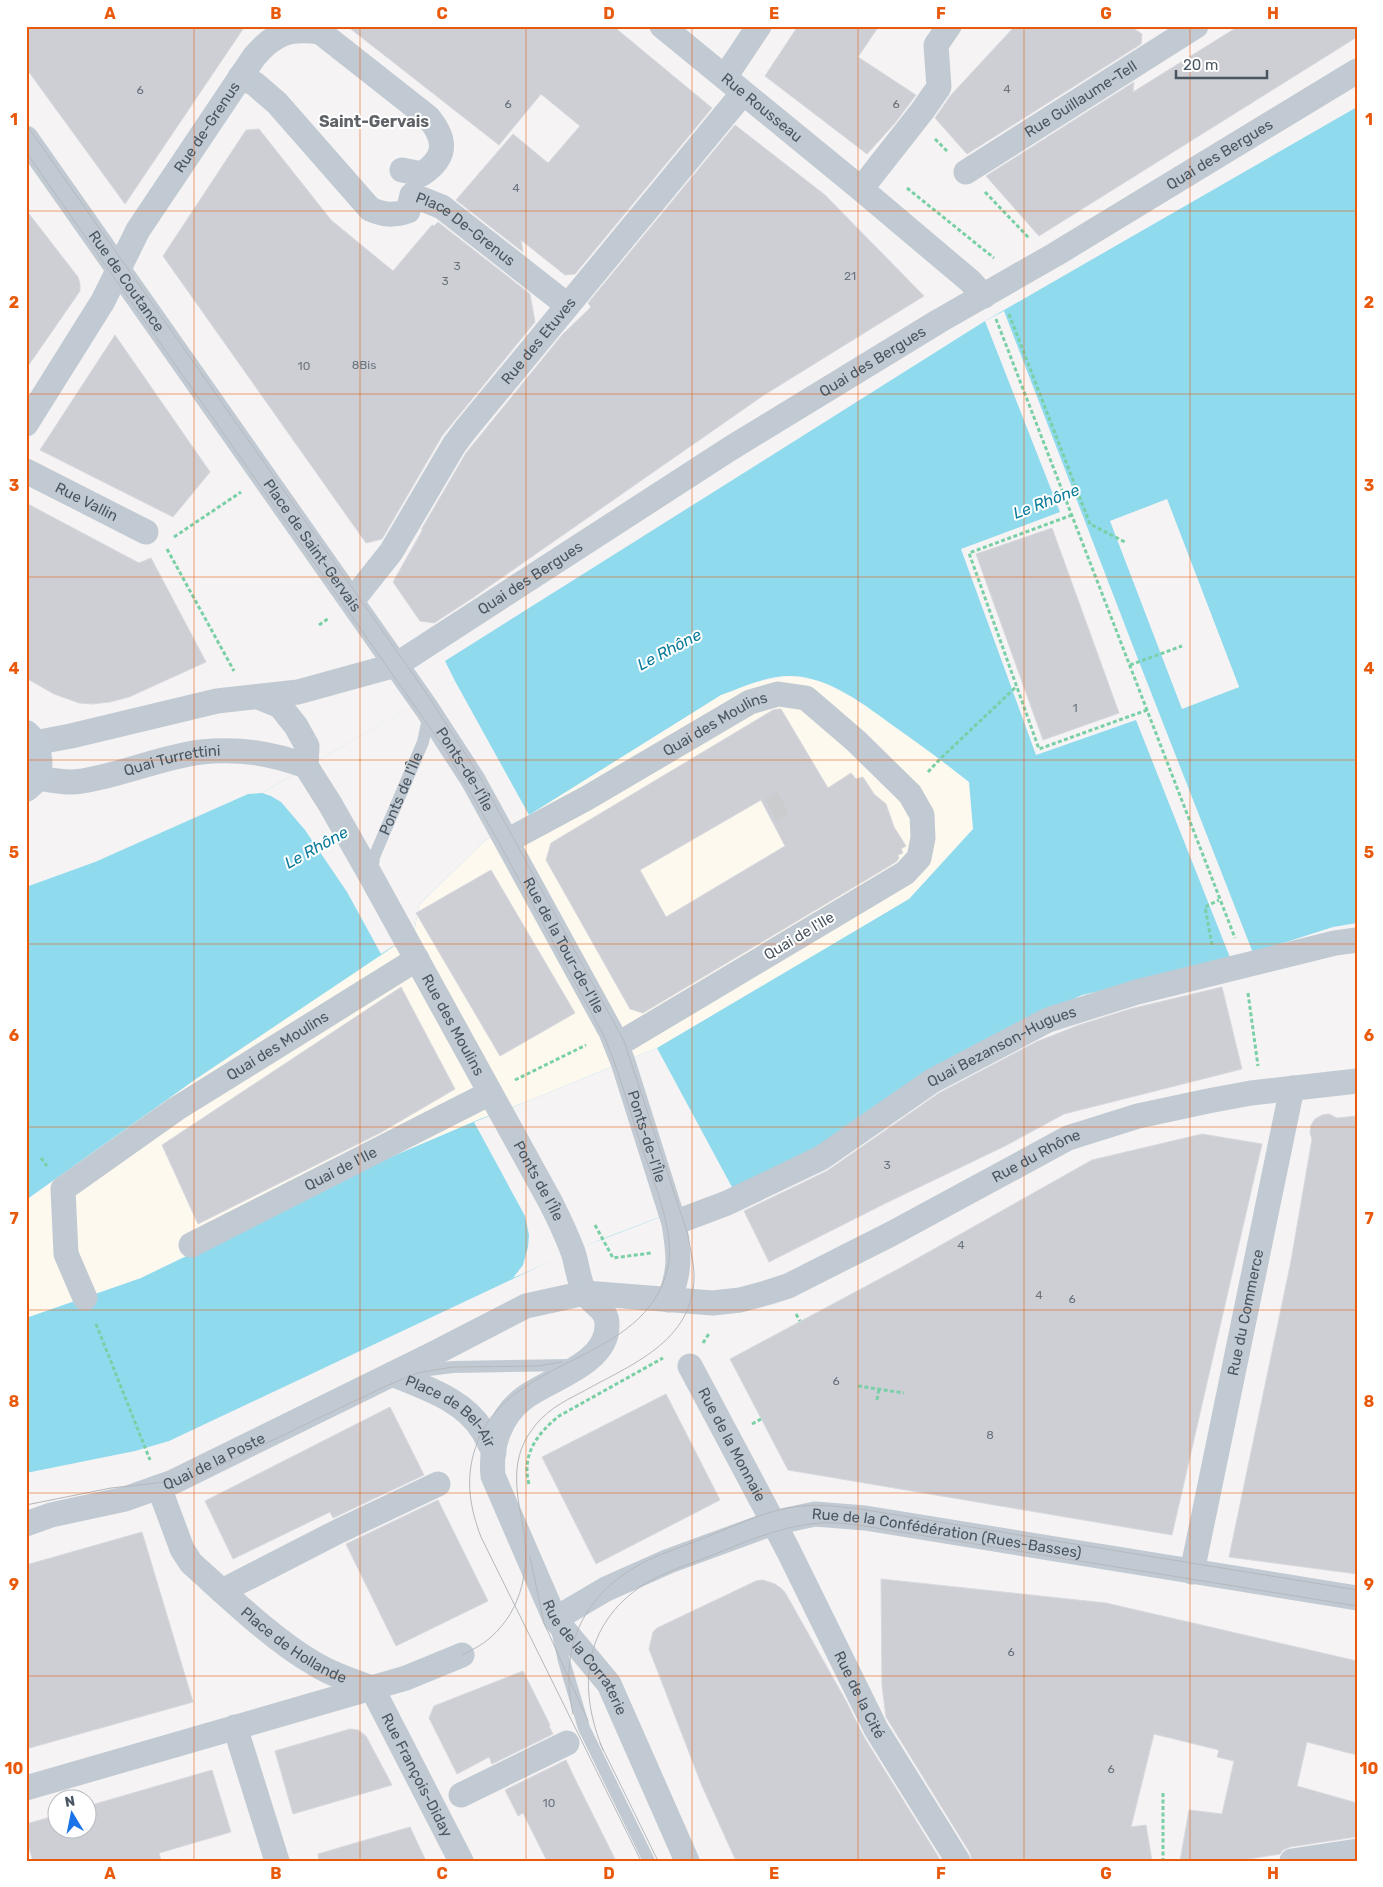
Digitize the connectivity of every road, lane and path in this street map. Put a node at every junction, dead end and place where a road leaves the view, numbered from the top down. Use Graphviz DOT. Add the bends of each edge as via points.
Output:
graph roads {
  1 [pos="662,26"];
  2 [pos="759,26"];
  3 [pos="949,26"];
  4 [pos="318,29"];
  5 [pos="1182,29"];
  6 [pos="1357,71"];
  7 [pos="240,77"];
  8 [pos="725,77"];
  9 [pos="743,94"];
  10 [pos="26,138"];
  11 [pos="402,170"];
  12 [pos="966,172"];
  13 [pos="902,184"];
  14 [pos="861,188"];
  15 [pos="1000,263"];
  16 [pos="119,270"];
  17 [pos="567,305"];
  18 [pos="992,310"];
  19 [pos="26,424"];
  20 [pos="227,425"];
  21 [pos="26,471"];
  22 [pos="246,489"];
  23 [pos="1072,515"];
  24 [pos="155,538"];
  25 [pos="1125,542"];
  26 [pos="352,601"];
  27 [pos="331,617"];
  28 [pos="319,624"];
  29 [pos="1182,646"];
  30 [pos="396,665"];
  31 [pos="1130,665"];
  32 [pos="1016,687"];
  33 [pos="250,698"];
  34 [pos="425,705"];
  35 [pos="1147,710"];
  36 [pos="30,738"];
  37 [pos="940,759"];
  38 [pos="306,766"];
  39 [pos="31,783"];
  40 [pos="910,794"];
  41 [pos="504,836"];
  42 [pos="372,878"];
  43 [pos="1219,900"];
  44 [pos="1235,940"];
  45 [pos="1357,940"];
  46 [pos="1212,945"];
  47 [pos="411,949"];
  48 [pos="1244,966"];
  49 [pos="611,1049"];
  50 [pos="1259,1070"];
  51 [pos="1357,1081"];
  52 [pos="1292,1088"];
  53 [pos="500,1096"];
  54 [pos="673,1217"];
  55 [pos="602,1238"];
  56 [pos="191,1245"];
  57 [pos="653,1247"];
  58 [pos="585,1293"];
  59 [pos="85,1298"];
  60 [pos="669,1300"];
  61 [pos="740,1300"];
  62 [pos="713,1303"];
  63 [pos="796,1314"];
  64 [pos="800,1321"];
  65 [pos="679,1361"];
  66 [pos="582,1364"];
  67 [pos="392,1374"];
  68 [pos="858,1386"];
  69 [pos="879,1389"];
  70 [pos="904,1393"];
  71 [pos="877,1400"];
  72 [pos="494,1452"];
  73 [pos="156,1476"];
  74 [pos="438,1484"];
  75 [pos="532,1493"];
  76 [pos="26,1513"];
  77 [pos="51,1515"];
  78 [pos="773,1523"];
  79 [pos="26,1524"];
  80 [pos="1192,1572"];
  81 [pos="222,1591"];
  82 [pos="1357,1598"];
  83 [pos="555,1618"];
  84 [pos="462,1655"];
  85 [pos="372,1688"];
  86 [pos="235,1727"];
  87 [pos="567,1743"];
  88 [pos="26,1788"];
  89 [pos="1163,1793"];
  90 [pos="461,1795"];
  91 [pos="1357,1851"];
  92 [pos="277,1861"];
  93 [pos="461,1861"];
  94 [pos="650,1861"];
  95 [pos="688,1861"];
  96 [pos="958,1861"];
  97 [pos="1163,1861"];
  98 [pos="1292,1861"];
  1 -- 8 [label="street, Rue Rousseau"];
  2 -- 8 [label="street"];
  3 -- 14 [label="street" via="936,45 939,87"];
  4 -- 7 [label="street, Rue de-Grenus" via="285,33 266,43"];
  4 -- 11 [label="street, Place De-Grenus" via="428,117 438,129 441,156 432,167 422,174"];
  5 -- 12 [label="street, Rue Guillaume-Tell"];
  6 -- 18 [label="street, Quai des Bergues"];
  7 -- 16 [label="street, Rue de-Grenus" via="138,230"];
  7 -- 17 [label="street, Place De-Grenus" via="255,84 277,103 370,209 396,215 408,210 412,195 442,206"];
  8 -- 9 [label="street, Rue Rousseau"];
  9 -- 14 [label="street, Rue Rousseau"];
  9 -- 17 [label="street, Rue des Etuves"];
  10 -- 16 [label="street, Rue de Coutance"];
  13 -- 15 [label="path"];
  14 -- 18 [label="street, Rue Rousseau" via="970,281"];
  16 -- 19 [label="street, Rue de-Grenus"];
  16 -- 20 [label="street, Rue de Coutance"];
  17 -- 26 [label="street, Rue des Etuves" via="454,445 391,552"];
  18 -- 23 [label="path"];
  18 -- 25 [label="path" via="1009,313 1090,524"];
  18 -- 30 [label="street, Quai des Bergues" via="939,321 731,448"];
  20 -- 26 [label="street, Place de Saint-Gervais"];
  21 -- 24 [label="street, Rue Vallin"];
  22 -- 24 [label="path"];
  23 -- 31 [label="path"];
  23 -- 32 [label="path" via="969,553"];
  24 -- 33 [label="path"];
  26 -- 30 [label="street, Place de Saint-Gervais"];
  27 -- 28 [label="path"];
  29 -- 31 [label="path"];
  30 -- 33 [label="street" via="298,692"];
  30 -- 34 [label="street, Place de Saint-Gervais"];
  31 -- 35 [label="path"];
  32 -- 35 [label="path" via="1039,749"];
  32 -- 37 [label="path"];
  33 -- 36 [label="street, Quai Turrettini" via="217,701 71,736"];
  33 -- 38 [label="street" via="280,706 307,746"];
  34 -- 41 [label="street, Ponts-de-l'Île"];
  34 -- 42 [label="lane, Ponts de l'Île" via="427,723 422,742 374,857"];
  35 -- 43 [label="path"];
  36 -- 39 [label="street, Quai Turrettini" via="38,759"];
  38 -- 39 [label="street, Quai Turrettini" via="273,755 234,750 200,752 81,782"];
  38 -- 42 [label="street"];
  40 -- 41 [label="street, Quai des Moulins" via="806,698 778,694 750,702 587,798"];
  40 -- 49 [label="street, Quai de l'Ile" via="922,814 923,838 918,858 905,873"];
  41 -- 49 [label="street, Rue de la Tour-de-l'Ile"];
  42 -- 47 [label="street"];
  43 -- 44 [label="path"];
  43 -- 46 [label="path" via="1205,907"];
  45 -- 48 [label="street, Quai Bezanson-Hugues"];
  47 -- 53 [label="street, Rue des Moulins"];
  47 -- 59 [label="street, Quai des Moulins" via="63,1189 66,1254"];
  48 -- 50 [label="path"];
  48 -- 54 [label="street, Quai Bezanson-Hugues" via="1137,992 1048,1020 932,1081 821,1158 727,1203"];
  49 -- 53 [label="path"];
  49 -- 54 [label="street, Ponts-de-l'Île"];
  51 -- 52 [label="street, Rue du Rhône"];
  52 -- 61 [label="street, Rue du Rhône" via="1147,1114 1068,1138 788,1286"];
  52 -- 80 [label="street, Rue du Commerce"];
  53 -- 56 [label="street, Quai de l'Ile"];
  53 -- 58 [label="street, Ponts de l'Île" via="572,1251"];
  54 -- 60 [label="street" via="679,1250 677,1277"];
  55 -- 57 [label="path" via="613,1258 654,1253"];
  58 -- 60 [label="street, Place de Bel-Air"];
  58 -- 66 [label="street, Place de Bel-Air" via="604,1310 608,1326 604,1342 595,1355"];
  58 -- 67 [label="street, Place de Bel-Air" via="526,1306"];
  59 -- 73 [label="path"];
  60 -- 62 [label="street, Place de Bel-Air"];
  61 -- 62 [label="street, Place de Bel-Air"];
  62 -- 65 [label="path" via="713,1327"];
  63 -- 64 [label="path"];
  65 -- 75 [label="path" via="559,1416 547,1426 537,1437 527,1459"];
  65 -- 78 [label="street, Rue de la Monnaie"];
  66 -- 67 [label="lane, Place de Bel-Air" via="453,1367"];
  66 -- 72 [label="street, Place de Bel-Air" via="525,1398 510,1412 502,1424"];
  67 -- 72 [label="street, Place de Bel-Air" via="455,1403 482,1430"];
  67 -- 73 [label="street, Quai de la Poste" via="192,1473"];
  68 -- 69 [label="path"];
  69 -- 70 [label="path"];
  69 -- 71 [label="path"];
  72 -- 83 [label="street, Rue de la Corraterie" via="492,1467 496,1486"];
  73 -- 77 [label="street, Quai de la Poste" via="125,1499"];
  73 -- 81 [label="street, Place de Hollande" via="182,1549 191,1563"];
  74 -- 81 [label="street, Place de Hollande"];
  76 -- 77 [label="lane"];
  77 -- 79 [label="street, Quai de la Poste"];
  78 -- 80 [label="street, Rue de la Confédération (Rues-Basses)" via="815,1514 865,1518"];
  78 -- 83 [label="street, Rue de la Confédération (Rues-Basses)" via="606,1589"];
  78 -- 96 [label="street, Rue de la Cité" via="876,1729"];
  80 -- 82 [label="street, Rue de la Confédération (Rues-Basses)"];
  81 -- 85 [label="street, Place de Hollande" via="288,1646 315,1664"];
  83 -- 94 [label="lane" via="584,1728"];
  83 -- 95 [label="street, Rue de la Corraterie" via="609,1684"];
  84 -- 85 [label="street"];
  85 -- 86 [label="street"];
  85 -- 93 [label="street, Rue François-Diday"];
  86 -- 88 [label="street"];
  86 -- 92 [label="street"];
  87 -- 90 [label="street"];
  89 -- 97 [label="path"];
  91 -- 98 [label="street"];
}
